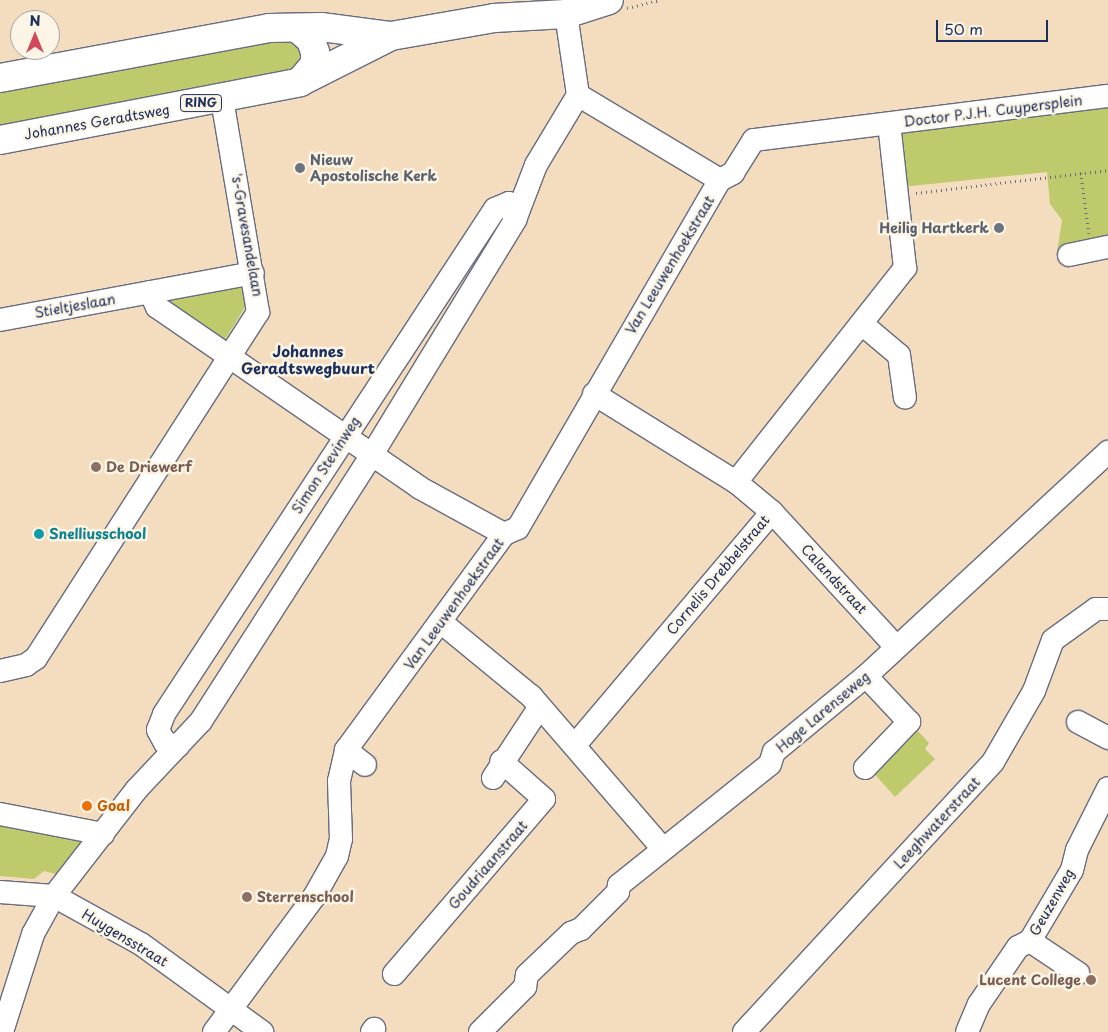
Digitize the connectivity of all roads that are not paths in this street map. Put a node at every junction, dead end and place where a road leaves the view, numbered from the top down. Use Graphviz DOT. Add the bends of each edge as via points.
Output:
graph roads {
  1 [pos="539,0"];
  2 [pos="616,5"];
  3 [pos="566,14"];
  4 [pos="494,18"];
  5 [pos="297,28"];
  6 [pos="392,36"];
  7 [pos="0,78"];
  8 [pos="300,82"];
  9 [pos="578,96"];
  10 [pos="1108,96"];
  11 [pos="222,99"];
  12 [pos="890,124"];
  13 [pos="0,140"];
  14 [pos="720,180"];
  15 [pos="515,220"];
  16 [pos="253,273"];
  17 [pos="150,292"];
  18 [pos="0,320"];
  19 [pos="862,324"];
  20 [pos="229,356"];
  21 [pos="594,394"];
  22 [pos="904,398"];
  23 [pos="347,435"];
  24 [pos="1108,452"];
  25 [pos="373,454"];
  26 [pos="736,482"];
  27 [pos="772,512"];
  28 [pos="504,534"];
  29 [pos="1108,609"];
  30 [pos="442,623"];
  31 [pos="896,647"];
  32 [pos="0,671"];
  33 [pos="866,676"];
  34 [pos="539,708"];
  35 [pos="1078,722"];
  36 [pos="1108,738"];
  37 [pos="575,745"];
  38 [pos="178,746"];
  39 [pos="346,750"];
  40 [pos="365,765"];
  41 [pos="865,768"];
  42 [pos="1108,788"];
  43 [pos="0,814"];
  44 [pos="103,834"];
  45 [pos="662,848"];
  46 [pos="0,892"];
  47 [pos="54,896"];
  48 [pos="1030,941"];
  49 [pos="1078,973"];
  50 [pos="394,974"];
  51 [pos="232,1010"];
  52 [pos="2,1027"];
  53 [pos="214,1032"];
  54 [pos="262,1032"];
  55 [pos="480,1032"];
  56 [pos="744,1032"];
  57 [pos="967,1032"];
  1 -- 4 [label="main road, Johannes Geradtsweg / RING"];
  2 -- 3 [label="main road, Johannes Geradtsweg / RING"];
  3 -- 4 [label="main road, Johannes Geradtsweg / RING"];
  3 -- 9 [label="street"];
  4 -- 6 [label="main road, Johannes Geradtsweg / RING"];
  5 -- 6 [label="main road, Johannes Geradtsweg / RING"];
  5 -- 7 [label="main road, Johannes Geradtsweg / RING" via="269,28"];
  5 -- 8 [label="main road" via="311,40 315,52 315,64"];
  6 -- 8 [label="main road, Johannes Geradtsweg / RING"];
  8 -- 11 [label="main road, Johannes Geradtsweg / RING"];
  9 -- 14 [label="street"];
  9 -- 15 [label="street" via="536,165"];
  10 -- 12 [label="street, Doctor P.J.H. Cuypersplein"];
  11 -- 13 [label="main road, Johannes Geradtsweg / RING"];
  11 -- 16 [label="street, 's-Gravesandelaan"];
  12 -- 14 [label="street, Van Leeuwenhoekstraat" via="754,140 733,173"];
  12 -- 19 [label="street, Doctor P.J.H. Cuypersplein" via="905,268"];
  14 -- 21 [label="street, Van Leeuwenhoekstraat"];
  15 -- 23 [label="street, Simon Stevinweg" via="510,203 495,209"];
  15 -- 25 [label="street"];
  16 -- 17 [label="street, Stieltjeslaan"];
  16 -- 20 [label="street, 's-Gravesandelaan" via="258,312"];
  17 -- 18 [label="street, Stieltjeslaan"];
  17 -- 20 [label="street" via="157,307"];
  19 -- 22 [label="street" via="899,355"];
  19 -- 26 [label="street"];
  20 -- 23 [label="street"];
  20 -- 32 [label="street, 's-Gravesandelaan" via="36,658 26,666"];
  21 -- 26 [label="street"];
  21 -- 28 [label="street, Van Leeuwenhoekstraat" via="518,528"];
  23 -- 25 [label="street"];
  23 -- 38 [label="street, Simon Stevinweg" via="164,714 158,730 165,743"];
  24 -- 31 [label="street, Hoge Larenseweg"];
  25 -- 28 [label="street" via="420,488"];
  25 -- 38 [label="street" via="201,721"];
  26 -- 27 [label="street, Cornelis Drebbelstraat"];
  27 -- 31 [label="street, Calandstraat"];
  27 -- 37 [label="street, Cornelis Drebbelstraat"];
  28 -- 30 [label="street, Van Leeuwenhoekstraat"];
  29 -- 56 [label="street, Leeghwaterstraat" via="1096,609 1054,640 1034,691 993,762"];
  30 -- 34 [label="street" via="531,696"];
  30 -- 39 [label="street, Van Leeuwenhoekstraat"];
  31 -- 33 [label="street, Hoge Larenseweg"];
  33 -- 41 [label="street" via="909,722"];
  33 -- 45 [label="street, Hoge Larenseweg" via="774,752 763,770"];
  34 -- 37 [label="street"];
  34 -- 50 [label="street, Goudriaanstraat" via="497,770 544,799"];
  35 -- 36 [label="street"];
  37 -- 45 [label="street"];
  38 -- 44 [label="street"];
  39 -- 40 [label="street"];
  39 -- 51 [label="street, Van Leeuwenhoekstraat" via="339,782 342,839 337,856 314,897"];
  42 -- 48 [label="street, Geuzenweg" via="1077,850 1072,870"];
  43 -- 44 [label="street"];
  44 -- 47 [label="street"];
  45 -- 55 [label="street, Hoge Larenseweg" via="527,975 524,987"];
  46 -- 47 [label="street, Huygensstraat"];
  47 -- 51 [label="street, Huygensstraat" via="141,944"];
  47 -- 52 [label="street" via="33,934"];
  48 -- 49 [label="street"];
  48 -- 57 [label="street, Geuzenweg" via="1018,947 979,1004"];
  51 -- 53 [label="street, Van Leeuwenhoekstraat"];
  51 -- 54 [label="street, Huygensstraat"];
}
